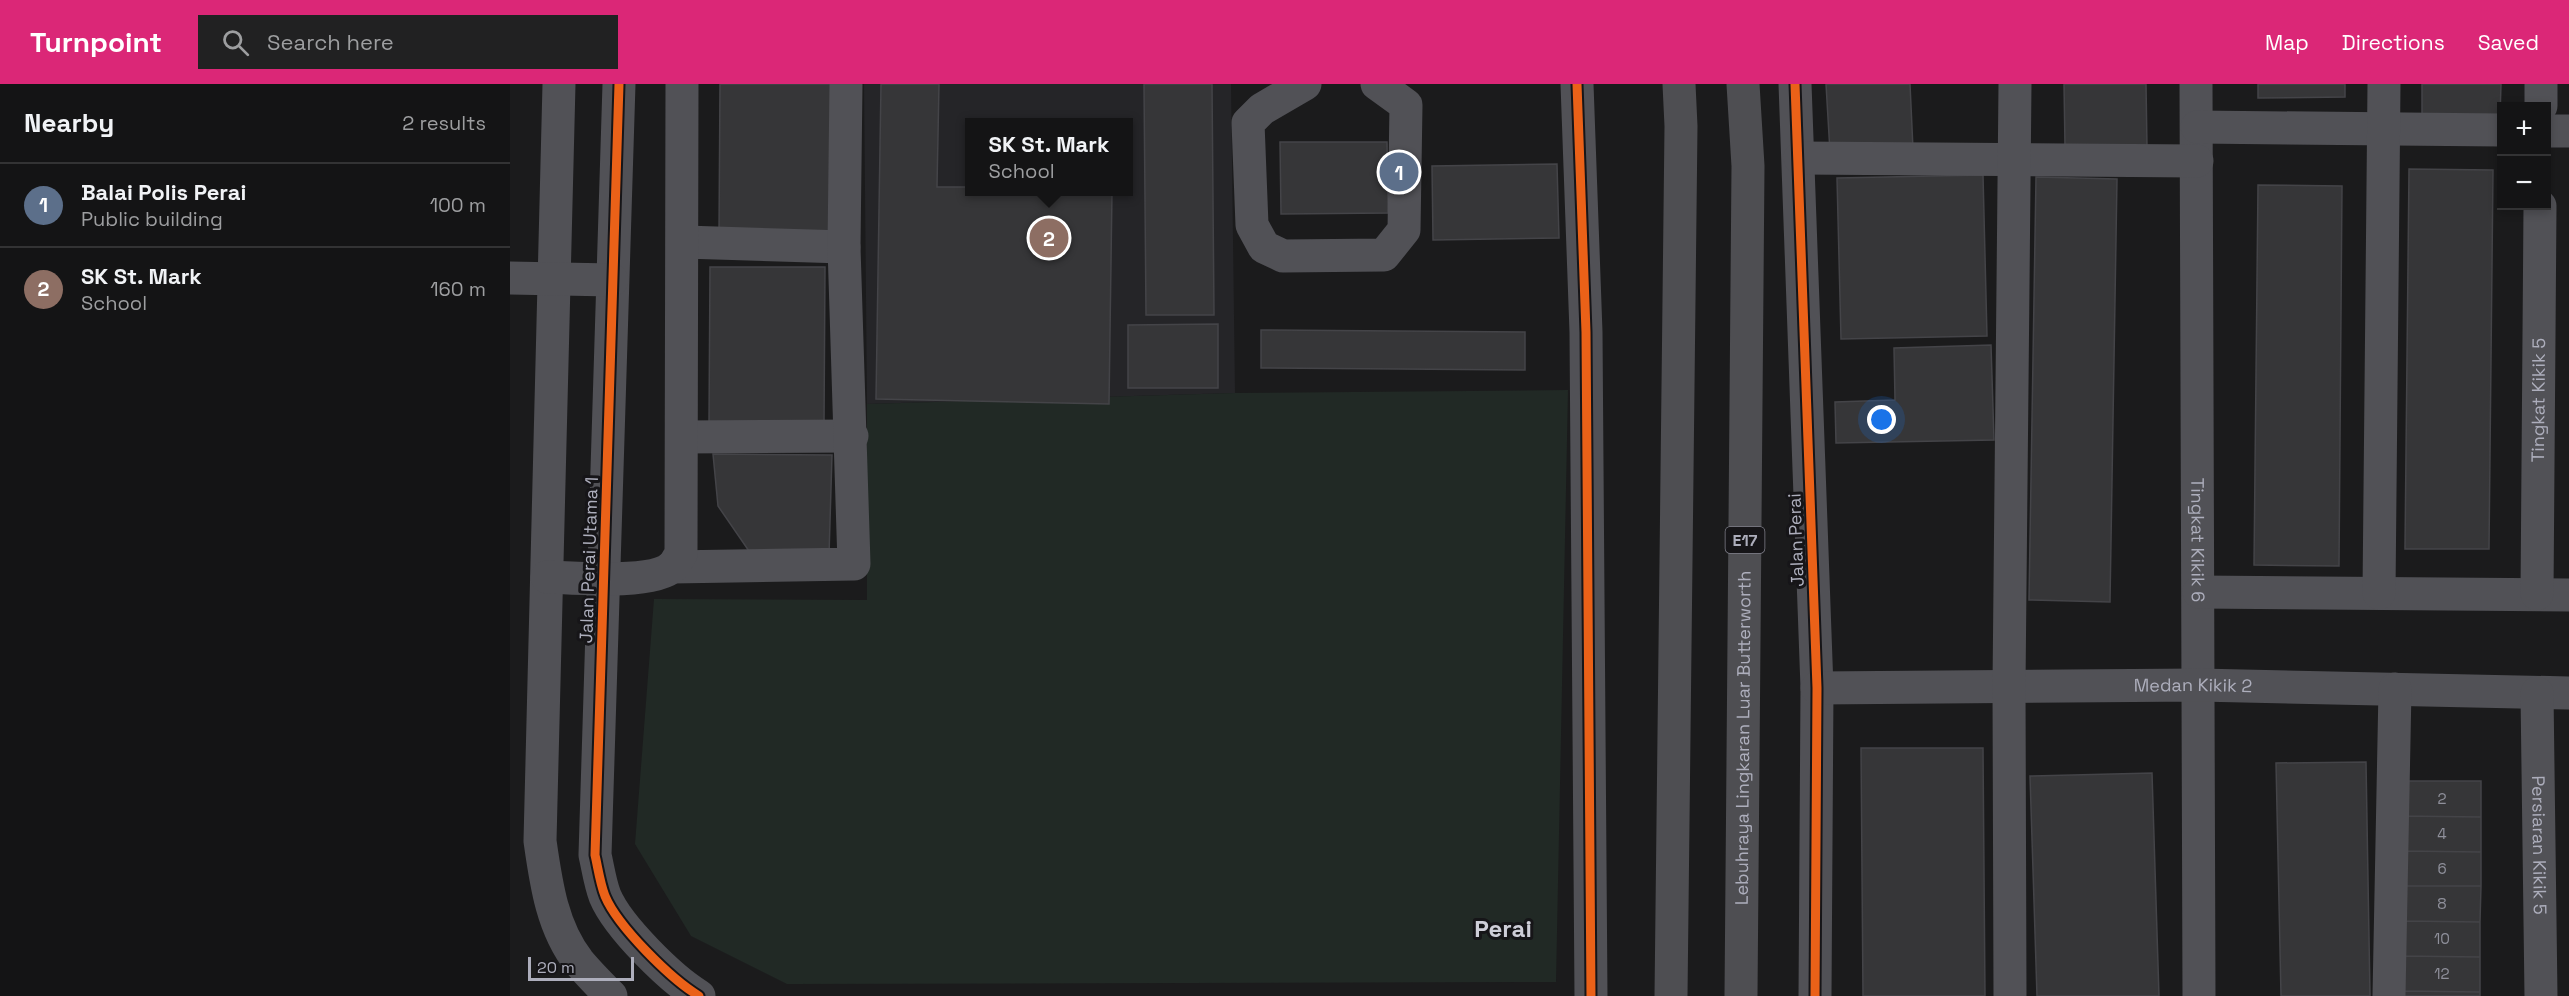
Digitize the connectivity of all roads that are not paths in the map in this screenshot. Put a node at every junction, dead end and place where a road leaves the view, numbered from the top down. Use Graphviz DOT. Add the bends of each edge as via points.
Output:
graph roads {
  1 [pos="558,84"];
  2 [pos="619,84"];
  3 [pos="682,84"];
  4 [pos="846,84"];
  5 [pos="1305,84"];
  6 [pos="1377,84"];
  7 [pos="1577,84"];
  8 [pos="1679,84"];
  9 [pos="1743,84"];
  10 [pos="1796,84"];
  11 [pos="2015,84"];
  12 [pos="2196,84"];
  13 [pos="2384,84"];
  14 [pos="2541,84"];
  15 [pos="2541,102"];
  16 [pos="2197,127"];
  17 [pos="2384,129"];
  18 [pos="2497,130"];
  19 [pos="2551,131"];
  20 [pos="2569,131"];
  21 [pos="1800,158"];
  22 [pos="2014,158"];
  23 [pos="2197,161"];
  24 [pos="2540,210"];
  25 [pos="684,242"];
  26 [pos="844,247"];
  27 [pos="510,278"];
  28 [pos="553,278"];
  29 [pos="612,280"];
  30 [pos="852,436"];
  31 [pos="682,437"];
  32 [pos="672,567"];
  33 [pos="547,577"];
  34 [pos="605,579"];
  35 [pos="2199,592"];
  36 [pos="2379,593"];
  37 [pos="2537,594"];
  38 [pos="2569,595"];
  39 [pos="2199,685"];
  40 [pos="2009,686"];
  41 [pos="1817,688"];
  42 [pos="2395,689"];
  43 [pos="2537,693"];
  44 [pos="2569,693"];
  45 [pos="611,996"];
  46 [pos="699,996"];
  47 [pos="1591,996"];
  48 [pos="1671,996"];
  49 [pos="1741,996"];
  50 [pos="1815,996"];
  51 [pos="2010,996"];
  52 [pos="2199,996"];
  53 [pos="2389,996"];
  54 [pos="2541,996"];
  1 -- 28 [label="street"];
  2 -- 29 [label="street, Jalan Perai Utama 1"];
  3 -- 25 [label="street"];
  4 -- 26 [label="street"];
  5 -- 6 [label="street" via="1262,109 1248,123 1252,225 1264,247 1283,256 1384,255 1404,230 1406,105"];
  7 -- 47 [label="street" via="1586,332"];
  8 -- 48 [label="highway"];
  9 -- 49 [label="highway, Lebuhraya Lingkaran Luar Butterworth / E17" via="1748,178"];
  10 -- 21 [label="street, Jalan Perai"];
  11 -- 22 [label="street"];
  12 -- 16 [label="street, Tingkat Kikik 6"];
  13 -- 17 [label="street"];
  14 -- 15 [label="street"];
  16 -- 17 [label="street"];
  16 -- 23 [label="street, Tingkat Kikik 6"];
  17 -- 18 [label="street"];
  17 -- 36 [label="street"];
  19 -- 20 [label="street"];
  21 -- 22 [label="street"];
  21 -- 41 [label="street, Jalan Perai"];
  22 -- 23 [label="street"];
  22 -- 40 [label="street"];
  23 -- 35 [label="street, Tingkat Kikik 6"];
  24 -- 37 [label="street, Tingkat Kikik 5"];
  25 -- 26 [label="street"];
  25 -- 31 [label="street"];
  26 -- 30 [label="street"];
  27 -- 28 [label="street"];
  28 -- 29 [label="street"];
  28 -- 33 [label="street"];
  29 -- 34 [label="street, Jalan Perai Utama 1"];
  30 -- 31 [label="street"];
  30 -- 32 [label="street, Jalan Perai Utama 1" via="854,564"];
  31 -- 32 [label="street" via="681,554"];
  32 -- 34 [label="street, Jalan Perai Utama 1" via="655,575"];
  33 -- 34 [label="street, Jalan Perai Utama 1"];
  33 -- 45 [label="street" via="540,841 560,931 578,962"];
  34 -- 46 [label="street, Jalan Perai Utama 1" via="595,855 605,897 635,939 684,987"];
  35 -- 36 [label="street"];
  35 -- 39 [label="street, Tingkat Kikik 6"];
  36 -- 37 [label="street"];
  37 -- 38 [label="street"];
  39 -- 40 [label="street, Medan Kikik 2"];
  39 -- 42 [label="street, Medan Kikik 2"];
  39 -- 52 [label="street, Tingkat Kikik 6"];
  40 -- 41 [label="street, Medan Kikik 2"];
  40 -- 51 [label="street"];
  41 -- 50 [label="street, Jalan Perai"];
  42 -- 43 [label="street, Medan Kikik 2"];
  42 -- 53 [label="street"];
  43 -- 44 [label="street, Medan Kikik 2"];
  43 -- 54 [label="street, Persiaran Kikik 5"];
}
